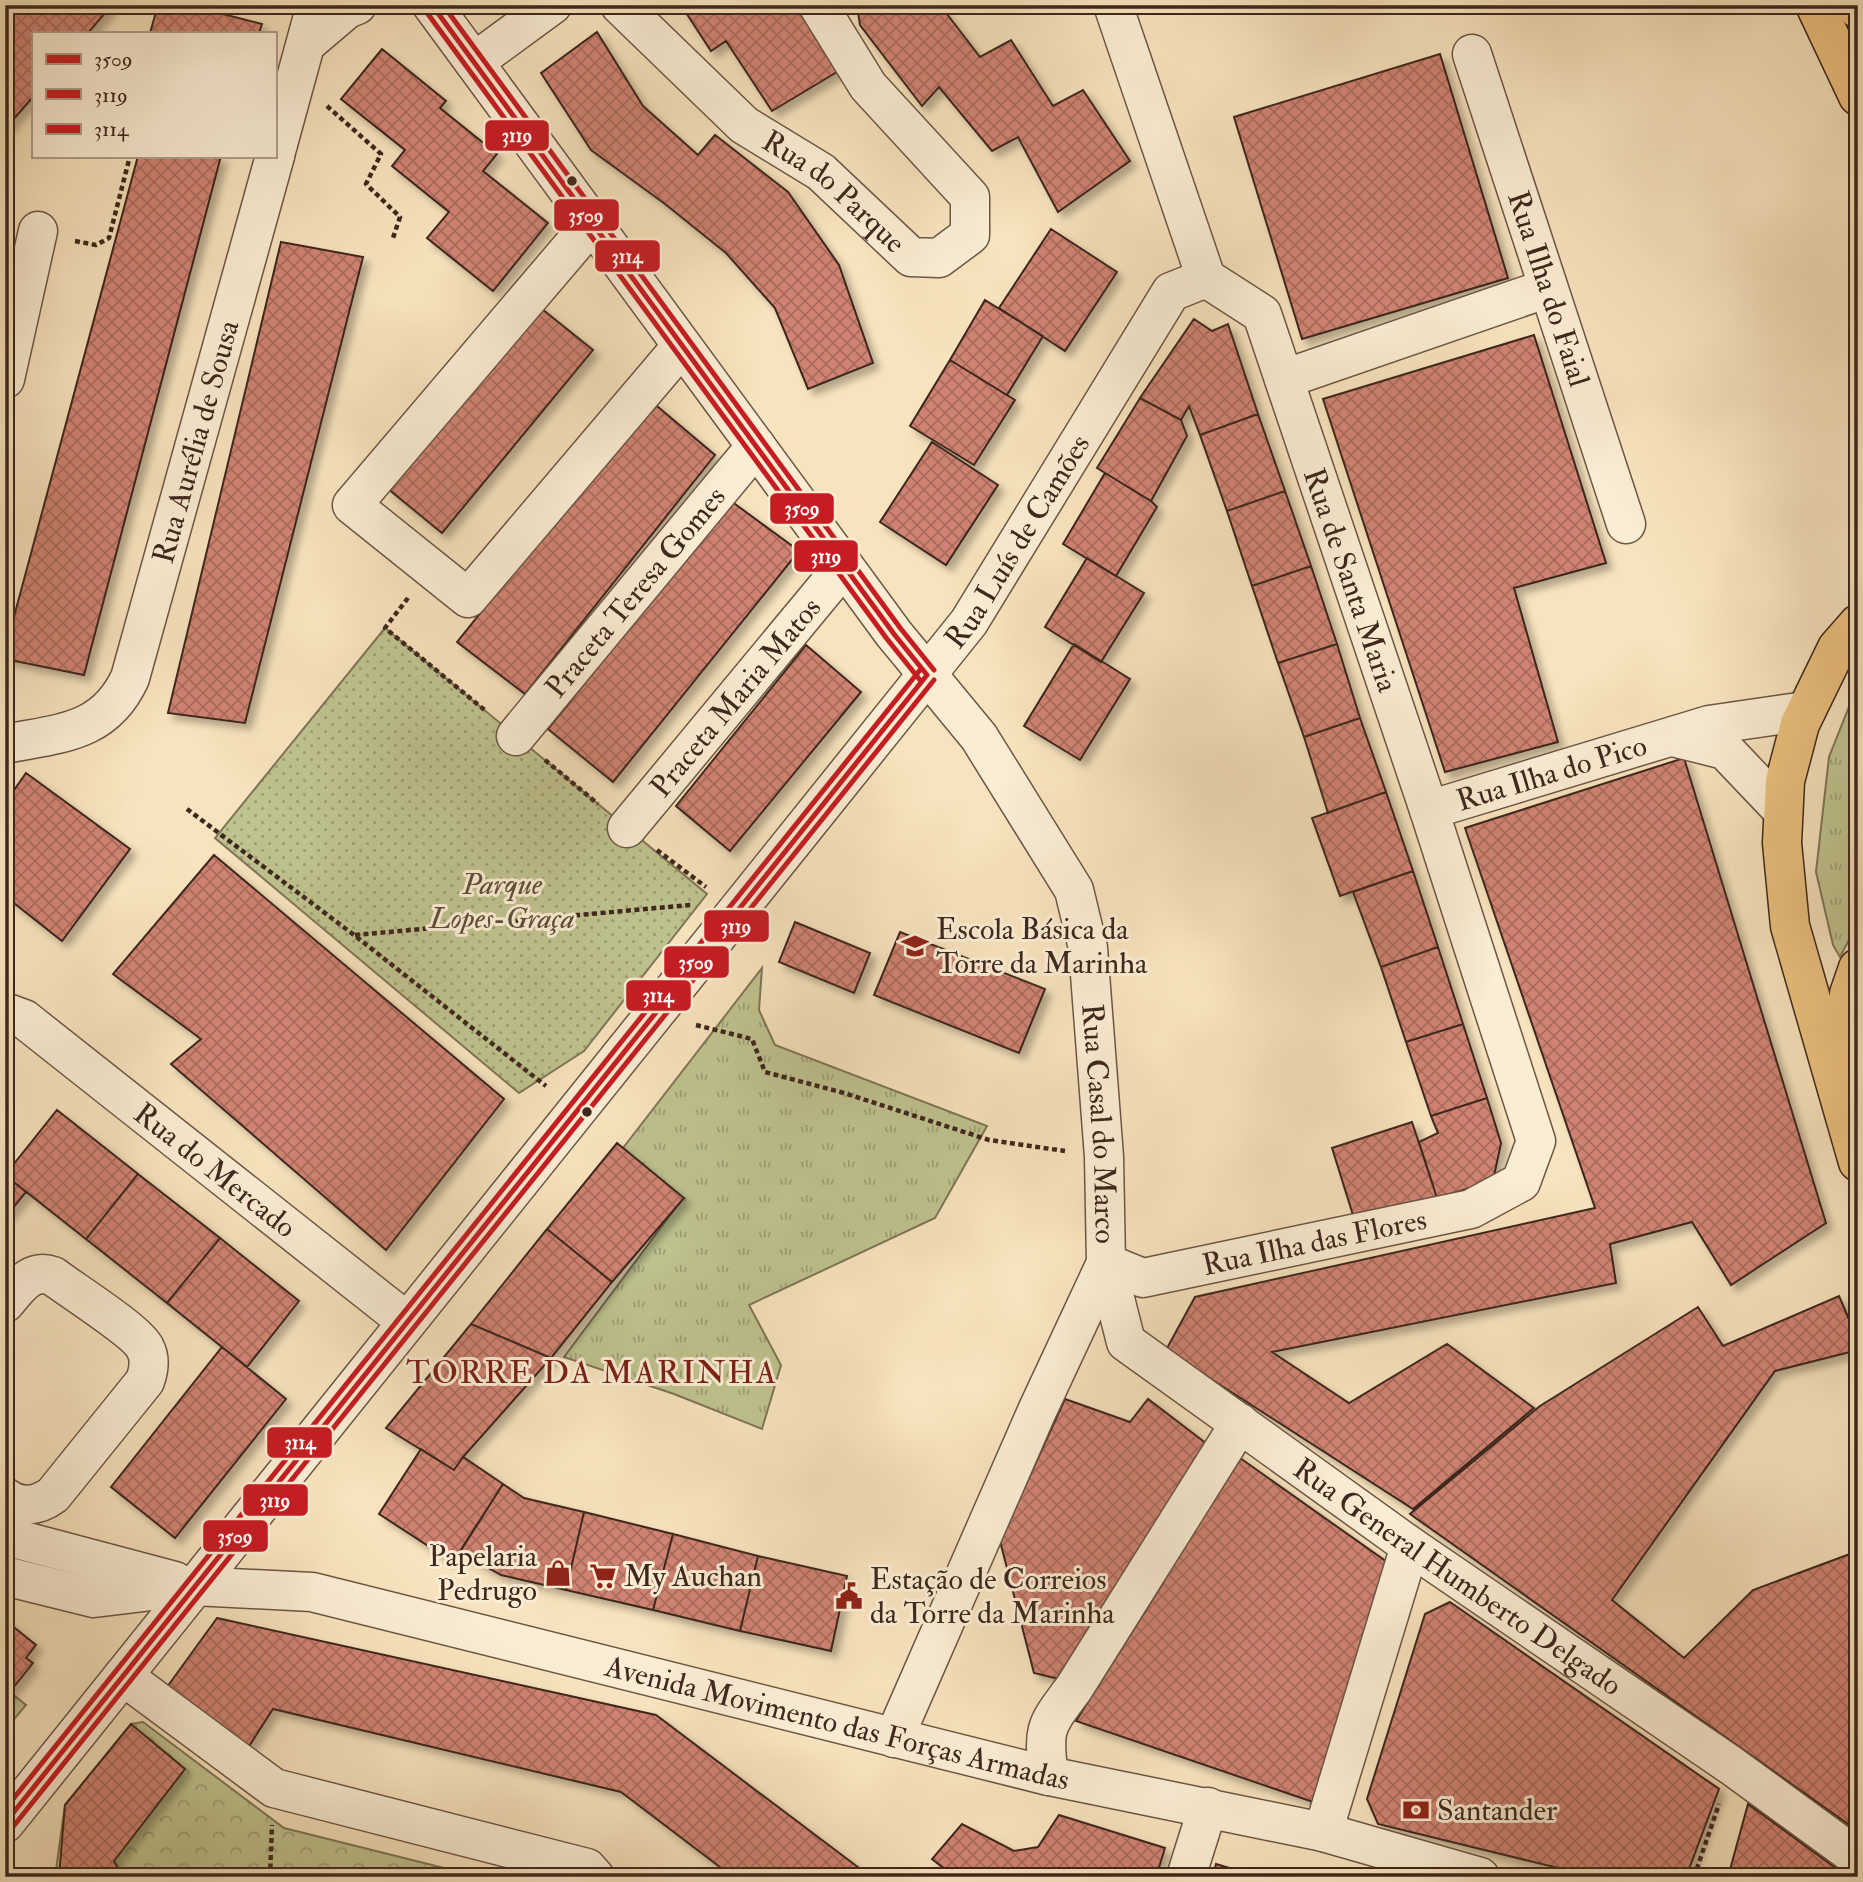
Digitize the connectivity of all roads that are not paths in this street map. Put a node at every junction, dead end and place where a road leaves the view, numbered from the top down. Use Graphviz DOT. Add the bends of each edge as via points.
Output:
graph roads {
  1 [pos="357,5"];
  2 [pos="432,5"];
  3 [pos="552,5"];
  4 [pos="620,5"];
  5 [pos="818,5"];
  6 [pos="1113,5"];
  7 [pos="1815,5"];
  8 [pos="312,23"];
  9 [pos="1472,54"];
  10 [pos="474,62"];
  11 [pos="1858,96"];
  12 [pos="276,151"];
  13 [pos="274,158"];
  14 [pos="592,223"];
  15 [pos="38,231"];
  16 [pos="1206,278"];
  17 [pos="1548,288"];
  18 [pos="681,346"];
  19 [pos="5,379"];
  20 [pos="1284,379"];
  21 [pos="755,446"];
  22 [pos="1626,524"];
  23 [pos="844,566"];
  24 [pos="1858,624"];
  25 [pos="927,675"];
  26 [pos="1806,712"];
  27 [pos="516,736"];
  28 [pos="1673,737"];
  29 [pos="5,744"];
  30 [pos="1429,810"];
  31 [pos="1783,811"];
  32 [pos="627,828"];
  33 [pos="1854,981"];
  34 [pos="12,1024"];
  35 [pos="1854,1152"];
  36 [pos="1521,1182"];
  37 [pos="1106,1263"];
  38 [pos="5,1303"];
  39 [pos="406,1321"];
  40 [pos="1240,1423"];
  41 [pos="5,1497"];
  42 [pos="5,1536"];
  43 [pos="1410,1546"];
  44 [pos="5,1576"];
  45 [pos="194,1586"];
  46 [pos="123,1676"];
  47 [pos="894,1738"];
  48 [pos="1049,1776"];
  49 [pos="1208,1807"];
  50 [pos="5,1823"];
  51 [pos="1324,1832"];
  52 [pos="1858,1858"];
  53 [pos="595,1877"];
  54 [pos="1186,1877"];
  55 [pos="1480,1877"];
  1 -- 8 [label="street"];
  2 -- 10 [label="street, Rua Casal do Marco"];
  3 -- 10 [label="street"];
  4 -- 5 [label="street, Rua do Parque" via="744,125 821,172 911,257 939,258 970,235 970,197 868,86"];
  6 -- 16 [label="street"];
  7 -- 11 [label="main road"];
  8 -- 12 [label="street, Rua Aurélia de Sousa"];
  9 -- 17 [label="street, Rua Ilha do Faial"];
  10 -- 14 [label="street, Rua Casal do Marco"];
  13 -- 29 [label="street, Rua Aurélia de Sousa" via="140,647 123,694 100,718 69,731"];
  14 -- 18 [label="street, Rua Casal do Marco"];
  14 -- 18 [label="street" via="352,505 468,598"];
  15 -- 19 [label="street"];
  16 -- 20 [label="street, Rua de Santa Maria" via="1262,314"];
  16 -- 25 [label="street, Rua Luís de Camões" via="1171,292 969,622"];
  17 -- 20 [label="street"];
  17 -- 22 [label="street, Rua Ilha do Faial"];
  18 -- 21 [label="street, Rua Casal do Marco"];
  20 -- 30 [label="street, Rua de Santa Maria"];
  21 -- 23 [label="street, Rua Casal do Marco"];
  21 -- 27 [label="street, Praceta Teresa Gomes"];
  23 -- 25 [label="street, Rua Casal do Marco"];
  23 -- 32 [label="street, Praceta Maria Matos"];
  24 -- 26 [label="main road" via="1837,648"];
  25 -- 37 [label="street, Rua Casal do Marco" via="979,737 1074,890 1088,948 1104,1157"];
  25 -- 39 [label="street, Rua Luís de Camões" via="739,897 653,1015"];
  26 -- 28 [label="street, Rua Ilha do Pico" via="1709,725"];
  26 -- 31 [label="main road" via="1786,781"];
  28 -- 30 [label="street, Rua Ilha do Pico"];
  28 -- 31 [label="street, Rua Ilha do Pico" via="1725,750"];
  30 -- 36 [label="street, Rua de Santa Maria" via="1535,1140"];
  31 -- 35 [label="main road" via="1790,926"];
  33 -- 35 [label="main road"];
  34 -- 39 [label="street, Rua do Mercado"];
  36 -- 37 [label="street, Rua Ilha das Flores" via="1471,1209 1143,1278"];
  37 -- 40 [label="street, Rua General Humberto Delgado" via="1126,1342"];
  37 -- 47 [label="street, Rua Casal do Marco"];
  38 -- 41 [label="street" via="34,1274 52,1276 138,1338 149,1370 145,1381 52,1495 35,1505"];
  39 -- 45 [label="street, Rua Luís de Camões"];
  40 -- 43 [label="street, Rua General Humberto Delgado"];
  40 -- 48 [label="street" via="1051,1719 1046,1732"];
  42 -- 45 [label="street, Avenida Movimento das Forças Armadas"];
  43 -- 51 [label="street"];
  43 -- 52 [label="street, Rua General Humberto Delgado"];
  44 -- 45 [label="street, Avenida Movimento das Forças Armadas" via="94,1598"];
  45 -- 46 [label="street, Rua Luís de Camões"];
  45 -- 47 [label="street, Avenida Movimento das Forças Armadas" via="312,1592"];
  46 -- 50 [label="street, Rua Luís de Camões"];
  46 -- 53 [label="street" via="274,1788 587,1868"];
  47 -- 48 [label="street, Avenida Movimento das Forças Armadas"];
  48 -- 49 [label="street, Avenida Movimento das Forças Armadas"];
  49 -- 51 [label="street, Avenida Movimento das Forças Armadas"];
  49 -- 54 [label="street"];
  51 -- 55 [label="street, Avenida Movimento das Forças Armadas"];
}
